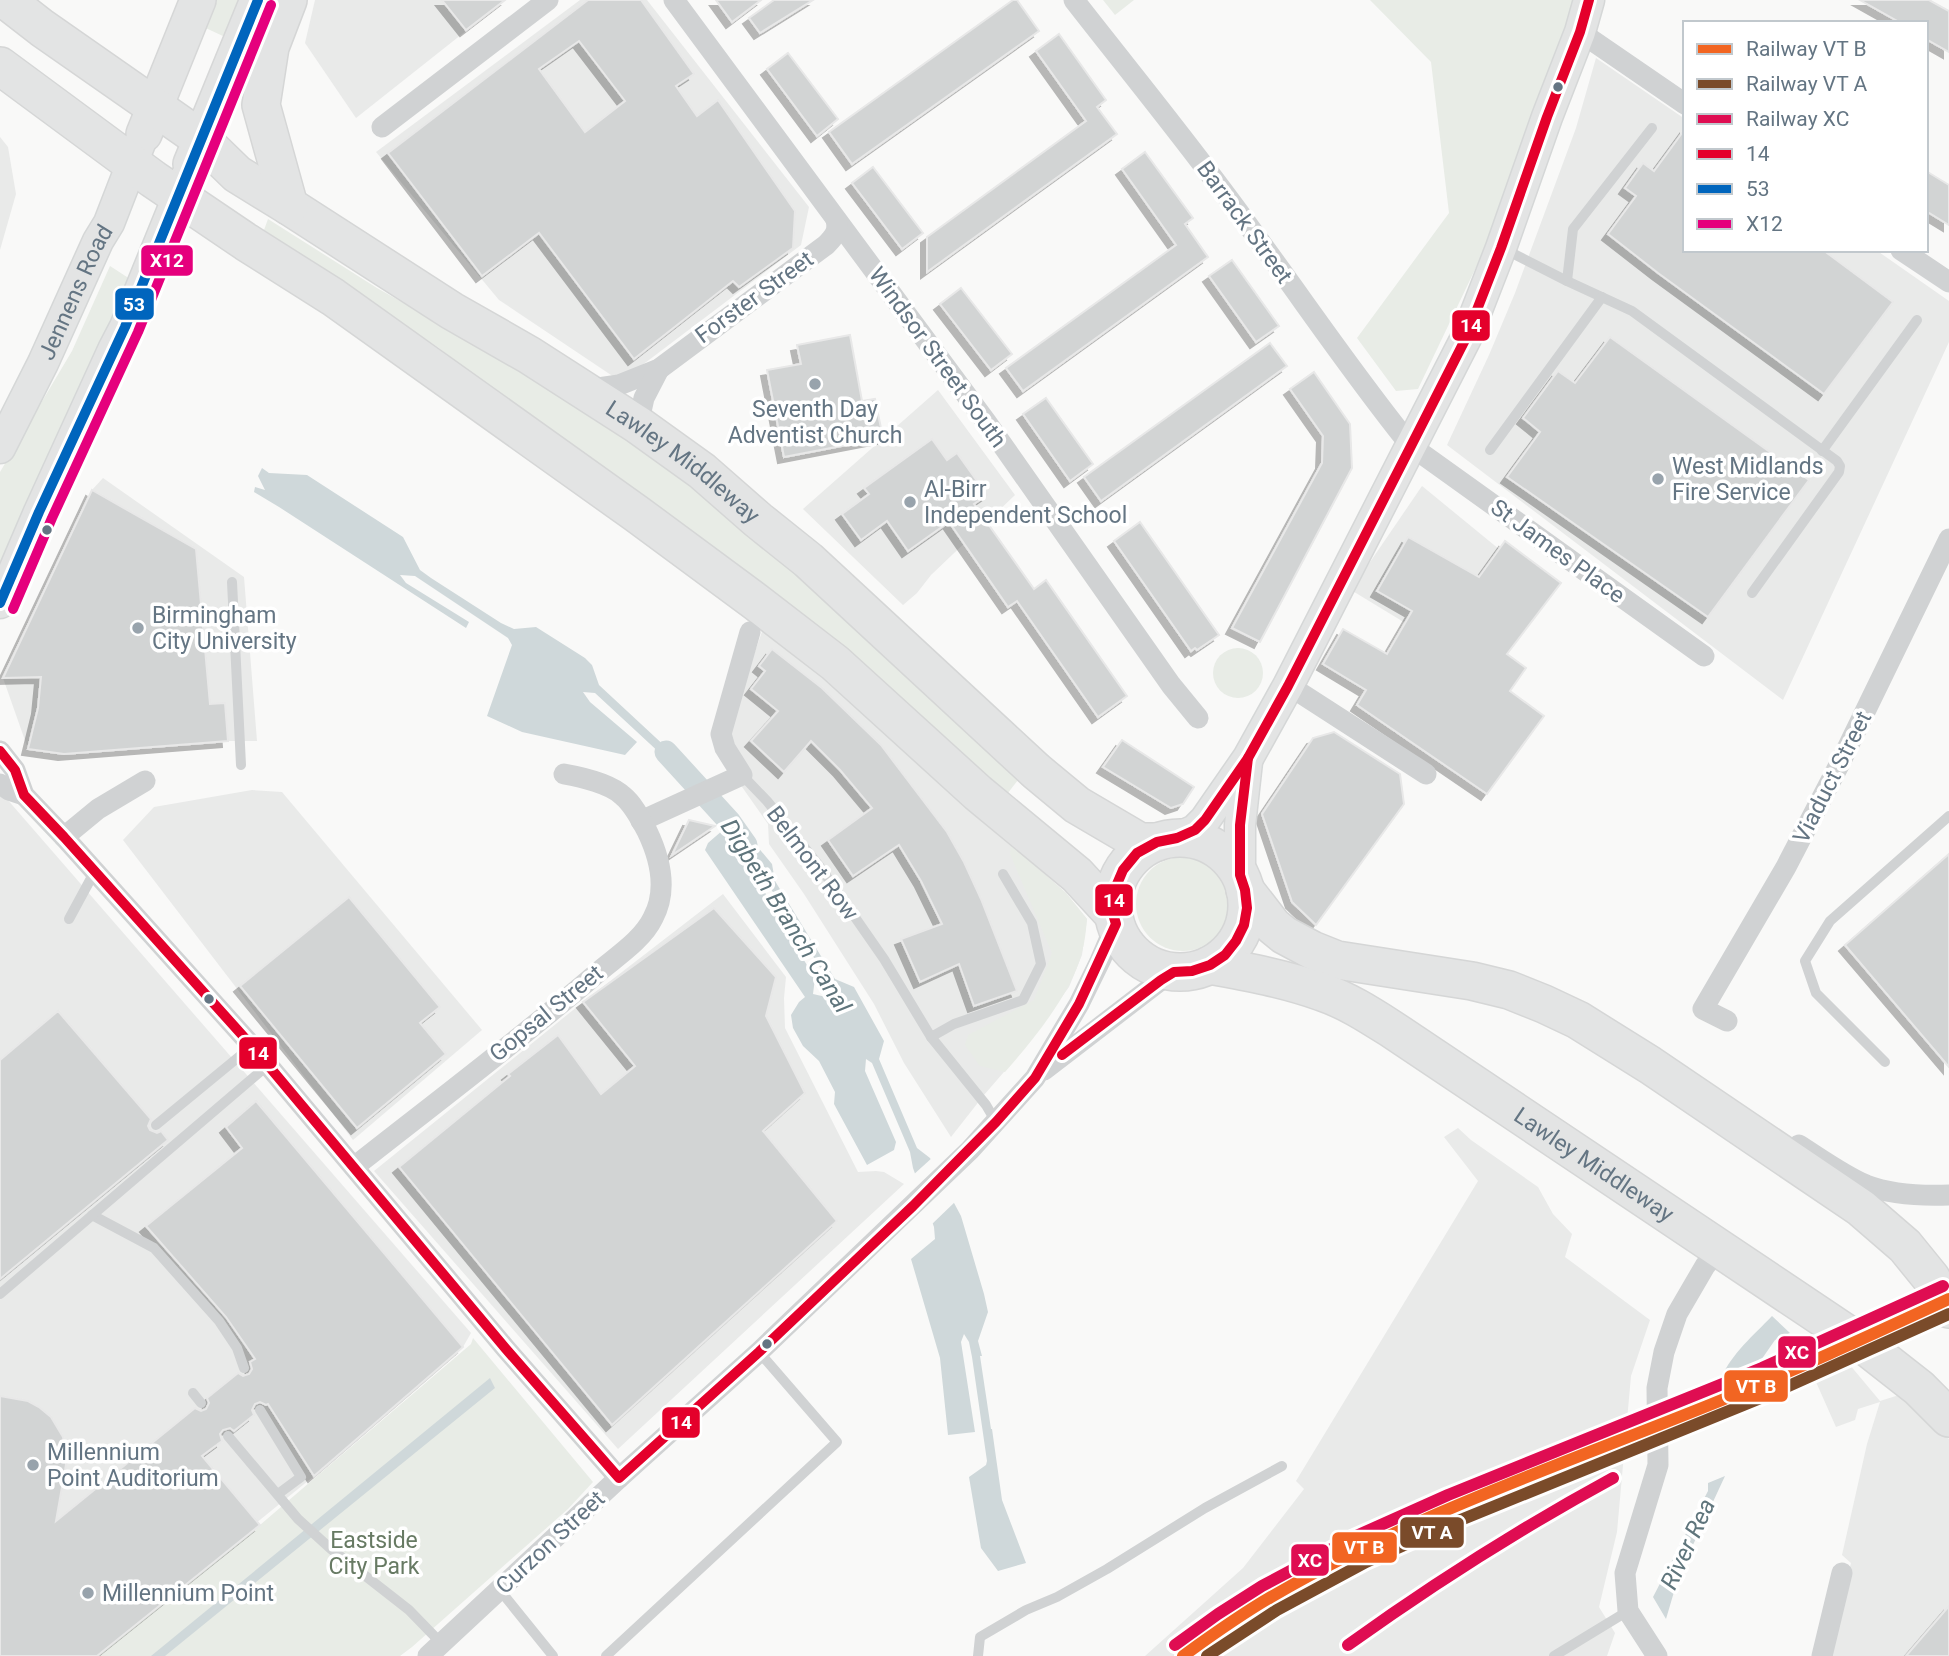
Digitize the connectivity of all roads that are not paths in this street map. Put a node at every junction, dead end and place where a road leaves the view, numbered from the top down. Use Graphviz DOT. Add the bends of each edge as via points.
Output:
graph roads {
  1 [pos="6,0"];
  2 [pos="198,0"];
  3 [pos="258,0"];
  4 [pos="288,0"];
  5 [pos="548,0"];
  6 [pos="674,0"];
  7 [pos="1074,0"];
  8 [pos="1589,0"];
  9 [pos="1580,32"];
  10 [pos="0,66"];
  11 [pos="1683,103"];
  12 [pos="382,127"];
  13 [pos="1652,128"];
  14 [pos="166,150"];
  15 [pos="289,206"];
  16 [pos="836,219"];
  17 [pos="1501,247"];
  18 [pos="1904,252"];
  19 [pos="1567,281"];
  20 [pos="1949,282"];
  21 [pos="1602,297"];
  22 [pos="1917,320"];
  23 [pos="659,369"];
  24 [pos="583,390"];
  25 [pos="638,425"];
  26 [pos="1411,446"];
  27 [pos="0,448"];
  28 [pos="1490,450"];
  29 [pos="1822,451"];
  30 [pos="1949,539"];
  31 [pos="232,582"];
  32 [pos="1752,593"];
  33 [pos="0,603"];
  34 [pos="750,632"];
  35 [pos="1704,656"];
  36 [pos="1288,686"];
  37 [pos="1198,718"];
  38 [pos="0,751"];
  39 [pos="1248,758"];
  40 [pos="241,765"];
  41 [pos="564,774"];
  42 [pos="1426,774"];
  43 [pos="741,775"];
  44 [pos="145,781"];
  45 [pos="0,784"];
  46 [pos="24,795"];
  47 [pos="1949,816"];
  48 [pos="641,821"];
  49 [pos="64,837"];
  50 [pos="1167,840"];
  51 [pos="94,871"];
  52 [pos="1003,874"];
  53 [pos="1243,883"];
  54 [pos="69,919"];
  55 [pos="1114,919"];
  56 [pos="1210,965"];
  57 [pos="1174,972"];
  58 [pos="1727,1021"];
  59 [pos="931,1037"];
  60 [pos="252,1046"];
  61 [pos="1885,1062"];
  62 [pos="268,1065"];
  63 [pos="1650,1065"];
  64 [pos="1035,1078"];
  65 [pos="996,1122"];
  66 [pos="156,1125"];
  67 [pos="354,1167"];
  68 [pos="1949,1195"];
  69 [pos="92,1214"];
  70 [pos="1719,1248"];
  71 [pos="0,1294"];
  72 [pos="1949,1310"];
  73 [pos="759,1352"];
  74 [pos="244,1368"];
  75 [pos="193,1393"];
  76 [pos="201,1403"];
  77 [pos="260,1410"];
  78 [pos="1949,1418"];
  79 [pos="228,1436"];
  80 [pos="1282,1466"];
  81 [pos="618,1478"];
  82 [pos="278,1494"];
  83 [pos="1842,1573"];
  84 [pos="499,1589"];
  85 [pos="1628,1611"];
  86 [pos="435,1650"];
  87 [pos="553,1656"];
  88 [pos="606,1656"];
  89 [pos="978,1656"];
  90 [pos="1554,1656"];
  91 [pos="1657,1656"];
  92 [pos="1822,1656"];
  1 -- 14 [label="highway" via="42,28"];
  2 -- 14 [label="main road"];
  3 -- 14 [label="main road"];
  4 -- 15 [label="highway" via="270,47 261,106"];
  5 -- 12 [label="street"];
  6 -- 16 [label="street, Windsor Street South"];
  7 -- 26 [label="street, Barrack Street" via="1167,116"];
  8 -- 9 [label="main road"];
  9 -- 11 [label="street"];
  9 -- 17 [label="main road"];
  10 -- 14 [label="highway" via="88,132"];
  13 -- 19 [label="lane" via="1573,229"];
  14 -- 15 [label="highway, Lawley Middleway" via="237,174"];
  14 -- 27 [label="main road, Jennens Road" via="98,241"];
  14 -- 33 [label="main road" via="125,327"];
  14 -- 55 [label="highway" via="246,242 333,297 637,514 835,663 978,793 1077,875"];
  15 -- 24 [label="highway, Lawley Middleway"];
  16 -- 23 [label="street, Forster Street" via="834,238"];
  16 -- 37 [label="street, Windsor Street South"];
  17 -- 19 [label="lane"];
  17 -- 26 [label="main road" via="1466,338"];
  18 -- 20 [label="street"];
  19 -- 21 [label="lane"];
  21 -- 28 [label="lane"];
  21 -- 29 [label="lane" via="1632,311"];
  22 -- 29 [label="lane"];
  23 -- 24 [label="street, Forster Street" via="619,386"];
  23 -- 25 [label="street, Forster Street" via="644,398"];
  24 -- 25 [label="highway, Lawley Middleway"];
  25 -- 50 [label="highway, Lawley Middleway" via="702,471 808,560 1077,805 1140,842"];
  26 -- 35 [label="street, St James Place"];
  26 -- 36 [label="main road"];
  29 -- 32 [label="lane" via="1837,461 1839,472"];
  30 -- 58 [label="street, Viaduct Street" via="1798,844 1703,1009"];
  31 -- 40 [label="lane"];
  34 -- 43 [label="street" via="721,734"];
  36 -- 39 [label="main road"];
  36 -- 42 [label="street"];
  38 -- 46 [label="street" via="15,770"];
  39 -- 50 [label="main road" via="1205,820 1195,830"];
  39 -- 53 [label="main road" via="1240,825"];
  41 -- 48 [label="street" via="612,789"];
  43 -- 48 [label="street"];
  43 -- 59 [label="lane, Belmont Row" via="768,801 820,867 884,958"];
  44 -- 49 [label="street" via="98,809"];
  45 -- 46 [label="street"];
  46 -- 49 [label="street"];
  47 -- 61 [label="lane" via="1830,921 1805,961 1816,993"];
  48 -- 67 [label="street, Gopsal Street" via="655,849 661,888 652,920 638,937"];
  49 -- 51 [label="street"];
  50 -- 53 [label="highway" via="1190,839 1214,847 1233,864"];
  50 -- 55 [label="highway" via="1137,853 1123,870 1114,891"];
  51 -- 54 [label="lane"];
  51 -- 60 [label="street"];
  52 -- 59 [label="lane" via="1032,923 1041,964 1023,1000"];
  53 -- 56 [label="highway" via="1244,925 1225,955"];
  53 -- 63 [label="highway" via="1273,926 1312,950 1336,960 1509,990 1577,1020"];
  55 -- 57 [label="highway" via="1131,951 1158,969"];
  55 -- 64 [label="street, Curzon Street" via="1079,1004"];
  56 -- 57 [label="highway"];
  56 -- 70 [label="highway, Lawley Middleway" via="1285,980 1353,1005"];
  57 -- 64 [label="street, Curzon Street"];
  59 -- 65 [label="lane, Belmont Row"];
  60 -- 62 [label="street"];
  60 -- 66 [label="lane"];
  62 -- 67 [label="street"];
  62 -- 69 [label="lane"];
  63 -- 68 [label="street" via="1713,1089 1867,1185 1894,1192"];
  63 -- 72 [label="highway" via="1861,1208 1905,1246"];
  64 -- 65 [label="street, Curzon Street"];
  65 -- 73 [label="street, Curzon Street"];
  67 -- 81 [label="street"];
  69 -- 71 [label="lane"];
  69 -- 74 [label="lane" via="154,1248 219,1321"];
  70 -- 78 [label="highway, Lawley Middleway" via="1868,1348"];
  70 -- 85 [label="street" via="1677,1314 1664,1352 1657,1388 1658,1465 1625,1573"];
  73 -- 81 [label="street, Curzon Street"];
  73 -- 88 [label="lane" via="837,1442"];
  75 -- 76 [label="lane"];
  77 -- 82 [label="lane" via="300,1477"];
  79 -- 82 [label="lane"];
  80 -- 89 [label="lane" via="980,1637"];
  81 -- 84 [label="street, Curzon Street"];
  82 -- 86 [label="lane" via="317,1536 409,1609"];
  83 -- 92 [label="street"];
  84 -- 86 [label="street, Curzon Street"];
  84 -- 87 [label="lane"];
  85 -- 90 [label="lane"];
  85 -- 91 [label="street"];
}
